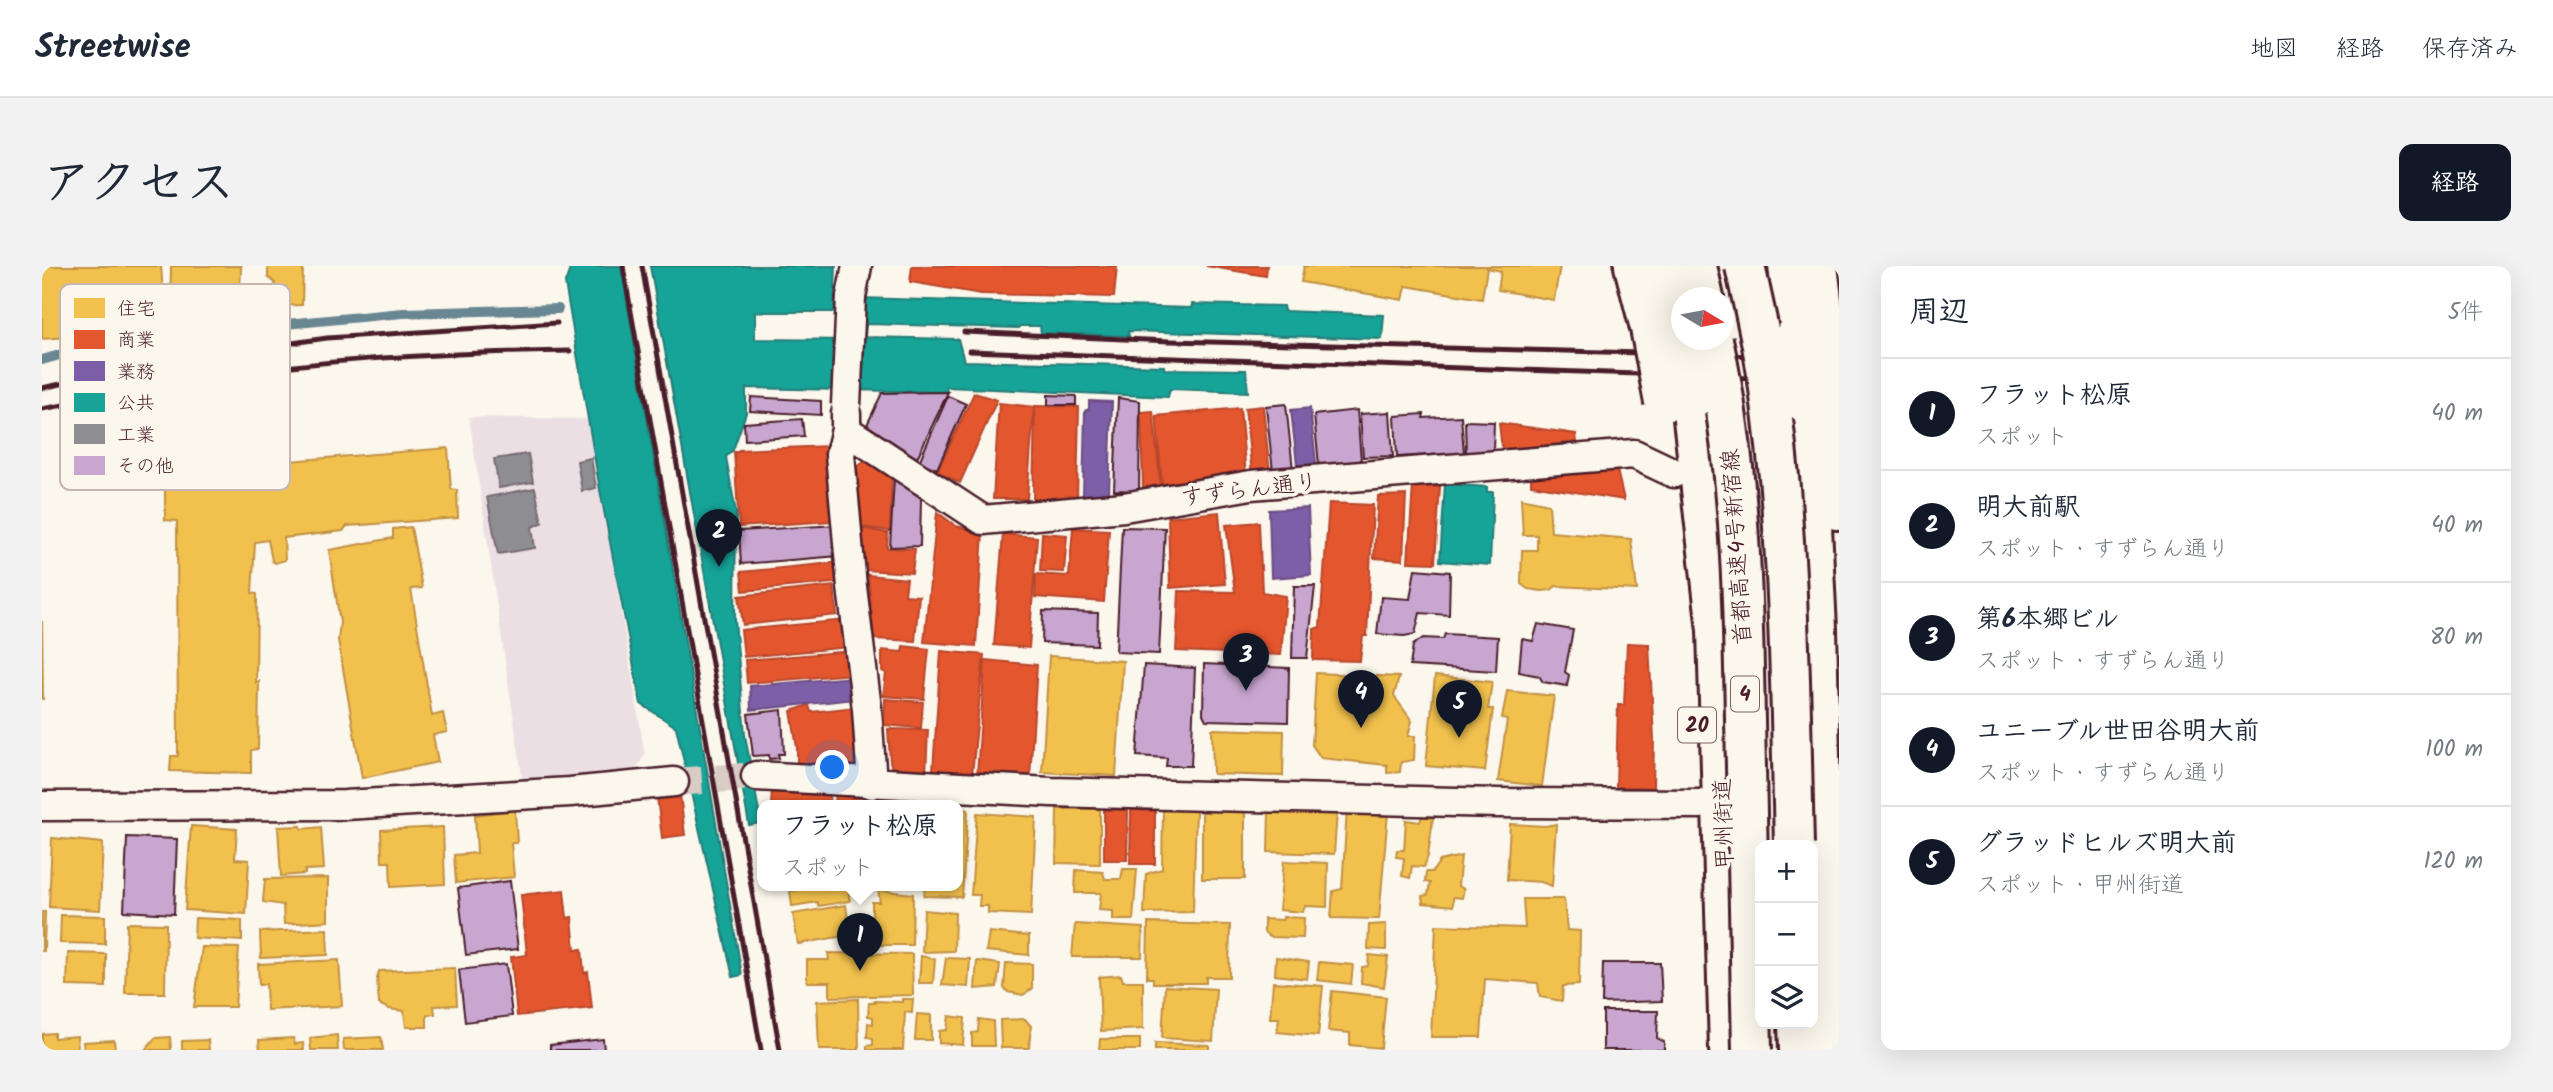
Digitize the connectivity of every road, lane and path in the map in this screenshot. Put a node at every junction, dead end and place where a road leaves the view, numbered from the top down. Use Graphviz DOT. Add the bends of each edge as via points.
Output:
graph roads {
  1 [pos="857,266"];
  2 [pos="1634,266"];
  3 [pos="1667,266"];
  4 [pos="1697,266"];
  5 [pos="1745,266"];
  6 [pos="1763,266"];
  7 [pos="1788,266"];
  8 [pos="1818,266"];
  9 [pos="1671,287"];
  10 [pos="1702,287"];
  11 [pos="1671,318"];
  12 [pos="1811,333"];
  13 [pos="1680,350"];
  14 [pos="1695,350"];
  15 [pos="1677,402"];
  16 [pos="1820,404"];
  17 [pos="846,418"];
  18 [pos="1674,473"];
  19 [pos="1783,515"];
  20 [pos="1839,603"];
  21 [pos="756,776"];
  22 [pos="674,782"];
  23 [pos="872,784"];
  24 [pos="1700,804"];
  25 [pos="42,806"];
  26 [pos="1794,840"];
  27 [pos="1798,1029"];
  28 [pos="1705,1050"];
  29 [pos="1729,1050"];
  30 [pos="1752,1050"];
  31 [pos="1799,1050"];
  32 [pos="1826,1050"];
  1 -- 17 [label="street, bridge" via="850,296"];
  2 -- 11 [label="highway, 20"];
  3 -- 9 [label="highway, 甲州街道 / 20"];
  4 -- 10 [label="highway"];
  5 -- 19 [label="highway, 首都高速4号新宿線 / 4, bridge" via="1768,380"];
  6 -- 19 [label="highway, bridge" via="1774,343"];
  7 -- 12 [label="highway"];
  8 -- 12 [label="highway"];
  12 -- 16 [label="highway, bridge"];
  13 -- 15 [label="highway, 甲州街道 / 20, bridge"];
  14 -- 30 [label="highway, 首都高速4号新宿線 / 4, bridge" via="1722,383 1737,516"];
  15 -- 18 [label="highway, 20"];
  15 -- 29 [label="highway, 甲州街道 / 20" via="1717,630"];
  16 -- 20 [label="highway"];
  16 -- 32 [label="highway" via="1817,629"];
  17 -- 18 [label="street, すずらん通り" via="983,520 1124,507 1251,485 1634,454"];
  17 -- 23 [label="street" via="840,454"];
  18 -- 24 [label="highway, 20" via="1693,631"];
  19 -- 26 [label="highway, 首都高速4号新宿線 / 4, bridge"];
  21 -- 23 [label="street"];
  22 -- 25 [label="street" via="345,805"];
  23 -- 24 [label="street" via="1498,803"];
  24 -- 28 [label="highway, 20"];
  27 -- 31 [label="highway"];
}
